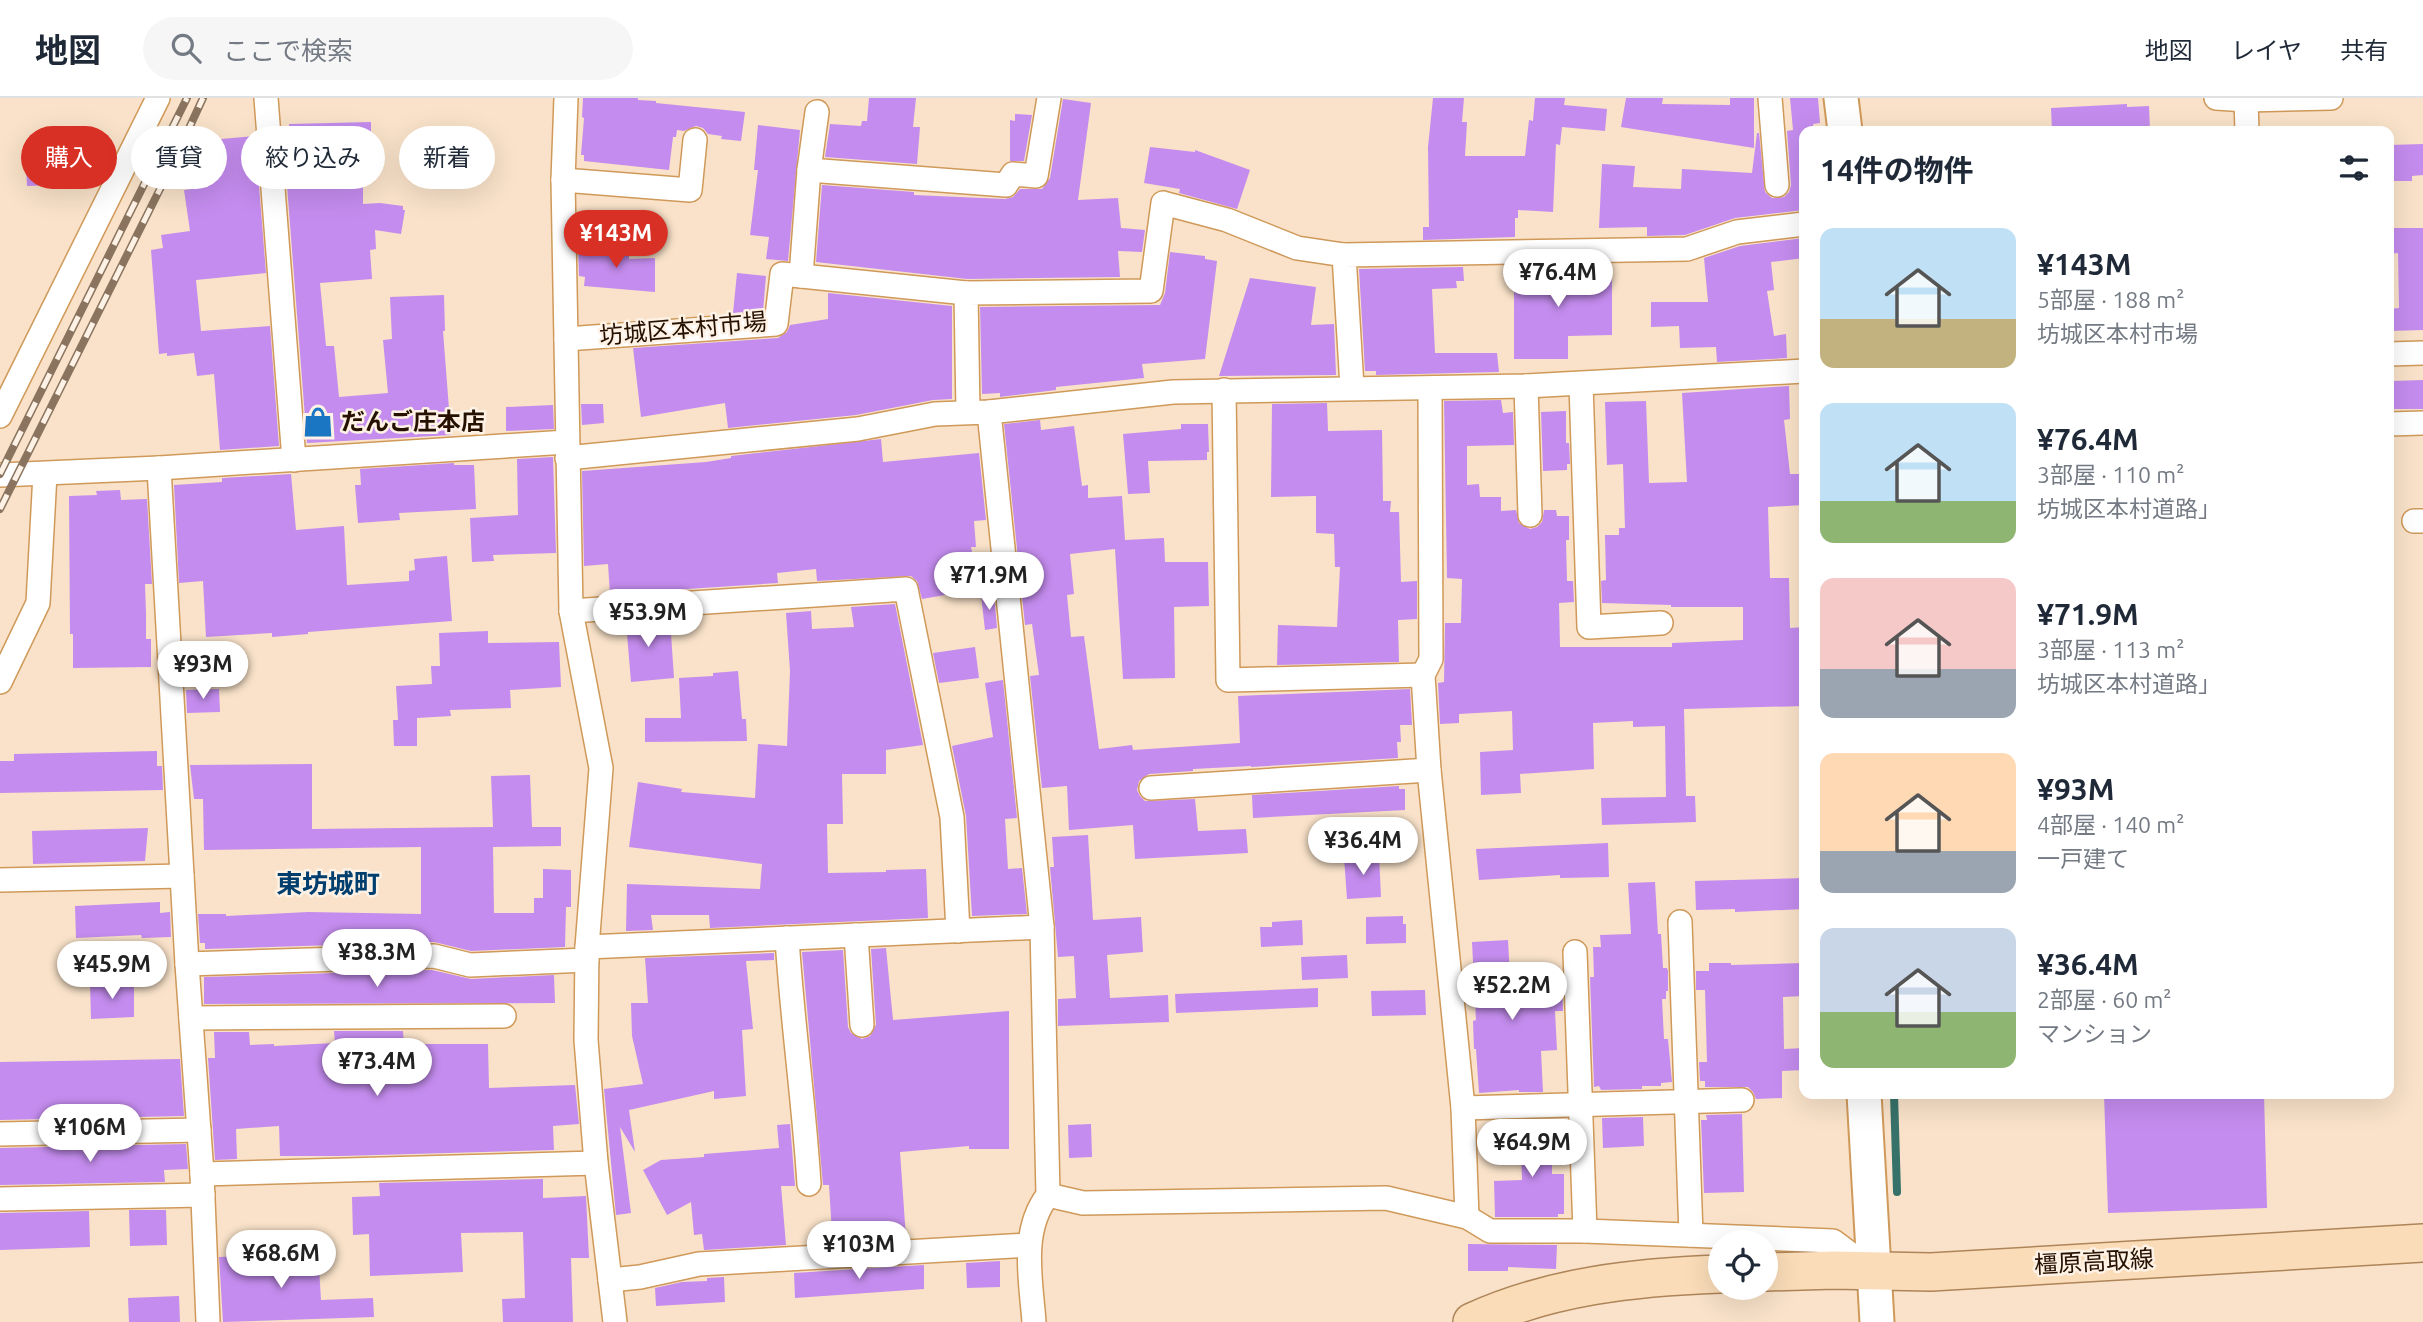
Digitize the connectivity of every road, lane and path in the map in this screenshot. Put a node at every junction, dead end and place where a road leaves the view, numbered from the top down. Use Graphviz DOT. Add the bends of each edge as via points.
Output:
graph roads {
  1 [pos="158,98"];
  2 [pos="266,98"];
  3 [pos="566,98"];
  4 [pos="1049,98"];
  5 [pos="1770,98"];
  6 [pos="1841,98"];
  7 [pos="2216,98"];
  8 [pos="2331,98"];
  9 [pos="2246,100"];
  10 [pos="817,112"];
  11 [pos="1844,126"];
  12 [pos="2247,126"];
  13 [pos="695,140"];
  14 [pos="809,170"];
  15 [pos="563,180"];
  16 [pos="1777,185"];
  17 [pos="1799,225"];
  18 [pos="1344,255"];
  19 [pos="801,276"];
  20 [pos="966,293"];
  21 [pos="566,339"];
  22 [pos="2423,353"];
  23 [pos="2394,354"];
  24 [pos="1799,371"];
  25 [pos="1581,384"];
  26 [pos="1526,386"];
  27 [pos="1352,387"];
  28 [pos="1430,389"];
  29 [pos="1224,390"];
  30 [pos="978,412"];
  31 [pos="0,416"];
  32 [pos="2394,424"];
  33 [pos="2423,424"];
  34 [pos="567,450"];
  35 [pos="294,460"];
  36 [pos="159,468"];
  37 [pos="45,474"];
  38 [pos="0,475"];
  39 [pos="1530,515"];
  40 [pos="570,611"];
  41 [pos="1661,623"];
  42 [pos="1423,675"];
  43 [pos="0,682"];
  44 [pos="1429,770"];
  45 [pos="1152,788"];
  46 [pos="182,876"];
  47 [pos="0,880"];
  48 [pos="1680,922"];
  49 [pos="1042,927"];
  50 [pos="958,931"];
  51 [pos="856,935"];
  52 [pos="787,939"];
  53 [pos="1575,952"];
  54 [pos="587,953"];
  55 [pos="187,964"];
  56 [pos="504,1016"];
  57 [pos="191,1018"];
  58 [pos="862,1025"];
  59 [pos="1864,1099"];
  60 [pos="1742,1100"];
  61 [pos="1686,1101"];
  62 [pos="1580,1104"];
  63 [pos="1463,1108"];
  64 [pos="199,1130"];
  65 [pos="0,1134"];
  66 [pos="596,1163"];
  67 [pos="202,1184"];
  68 [pos="809,1184"];
  69 [pos="1048,1195"];
  70 [pos="0,1199"];
  71 [pos="1467,1217"];
  72 [pos="1585,1231"];
  73 [pos="1691,1235"];
  74 [pos="2423,1243"];
  75 [pos="1029,1245"];
  76 [pos="1873,1271"];
  77 [pos="1778,1272"];
  78 [pos="1708,1274"];
  79 [pos="610,1280"];
  80 [pos="208,1322"];
  81 [pos="615,1322"];
  82 [pos="1034,1322"];
  83 [pos="1472,1322"];
  84 [pos="1877,1322"];
  1 -- 31 [label="street"];
  2 -- 35 [label="street"];
  3 -- 15 [label="street"];
  4 -- 14 [label="street" via="1036,176 1013,174 1006,185"];
  5 -- 16 [label="street"];
  6 -- 11 [label="street"];
  7 -- 9 [label="street"];
  8 -- 9 [label="street"];
  9 -- 12 [label="street"];
  10 -- 14 [label="street"];
  13 -- 15 [label="street" via="690,190"];
  14 -- 19 [label="street"];
  15 -- 21 [label="street"];
  17 -- 18 [label="street" via="1737,232 1687,249"];
  18 -- 20 [label="street" via="1297,248 1227,220 1163,203 1151,291"];
  18 -- 27 [label="street"];
  19 -- 20 [label="street"];
  19 -- 21 [label="street, 坊城区本村市場" via="782,274 776,324"];
  20 -- 30 [label="street"];
  21 -- 34 [label="street"];
  22 -- 23 [label="street"];
  24 -- 25 [label="street"];
  25 -- 26 [label="street"];
  25 -- 41 [label="street" via="1589,627"];
  26 -- 28 [label="street"];
  26 -- 39 [label="street"];
  27 -- 28 [label="street"];
  27 -- 29 [label="street"];
  28 -- 42 [label="street" via="1431,659"];
  29 -- 30 [label="street"];
  29 -- 42 [label="street" via="1228,680"];
  30 -- 34 [label="street" via="935,414 858,429"];
  30 -- 49 [label="street"];
  32 -- 33 [label="street"];
  34 -- 35 [label="street"];
  34 -- 40 [label="street"];
  35 -- 36 [label="street"];
  36 -- 37 [label="street"];
  36 -- 46 [label="street"];
  37 -- 38 [label="street"];
  37 -- 43 [label="street" via="38,603"];
  40 -- 50 [label="street" via="906,589 952,817"];
  40 -- 54 [label="street" via="601,768"];
  42 -- 44 [label="street"];
  44 -- 45 [label="street"];
  44 -- 63 [label="street"];
  46 -- 47 [label="street"];
  46 -- 55 [label="street"];
  48 -- 61 [label="street"];
  49 -- 50 [label="street"];
  49 -- 69 [label="street"];
  50 -- 51 [label="street"];
  51 -- 52 [label="street"];
  51 -- 58 [label="street"];
  52 -- 54 [label="street"];
  52 -- 68 [label="street"];
  53 -- 62 [label="street"];
  54 -- 55 [label="street" via="470,965 434,956"];
  54 -- 66 [label="street" via="586,1041"];
  55 -- 57 [label="street"];
  56 -- 57 [label="street"];
  57 -- 64 [label="street"];
  59 -- 76 [label="street"];
  60 -- 61 [label="street"];
  61 -- 62 [label="street"];
  61 -- 73 [label="street"];
  62 -- 63 [label="street"];
  62 -- 72 [label="street"];
  63 -- 71 [label="street"];
  64 -- 65 [label="street"];
  64 -- 67 [label="street"];
  66 -- 67 [label="street"];
  66 -- 79 [label="street"];
  67 -- 70 [label="street"];
  67 -- 80 [label="street"];
  69 -- 71 [label="street" via="1083,1203 1386,1198"];
  69 -- 75 [label="street" via="1038,1209"];
  71 -- 72 [label="street" via="1490,1231"];
  72 -- 73 [label="street"];
  73 -- 76 [label="street" via="1833,1241"];
  74 -- 76 [label="main road, 橿原高取線" via="1931,1272"];
  75 -- 79 [label="street" via="699,1264"];
  75 -- 82 [label="street"];
  76 -- 77 [label="main road, 橿原高取線"];
  76 -- 84 [label="street"];
  78 -- 83 [label="main road" via="1595,1284 1540,1297"];
  79 -- 81 [label="street"];
}
